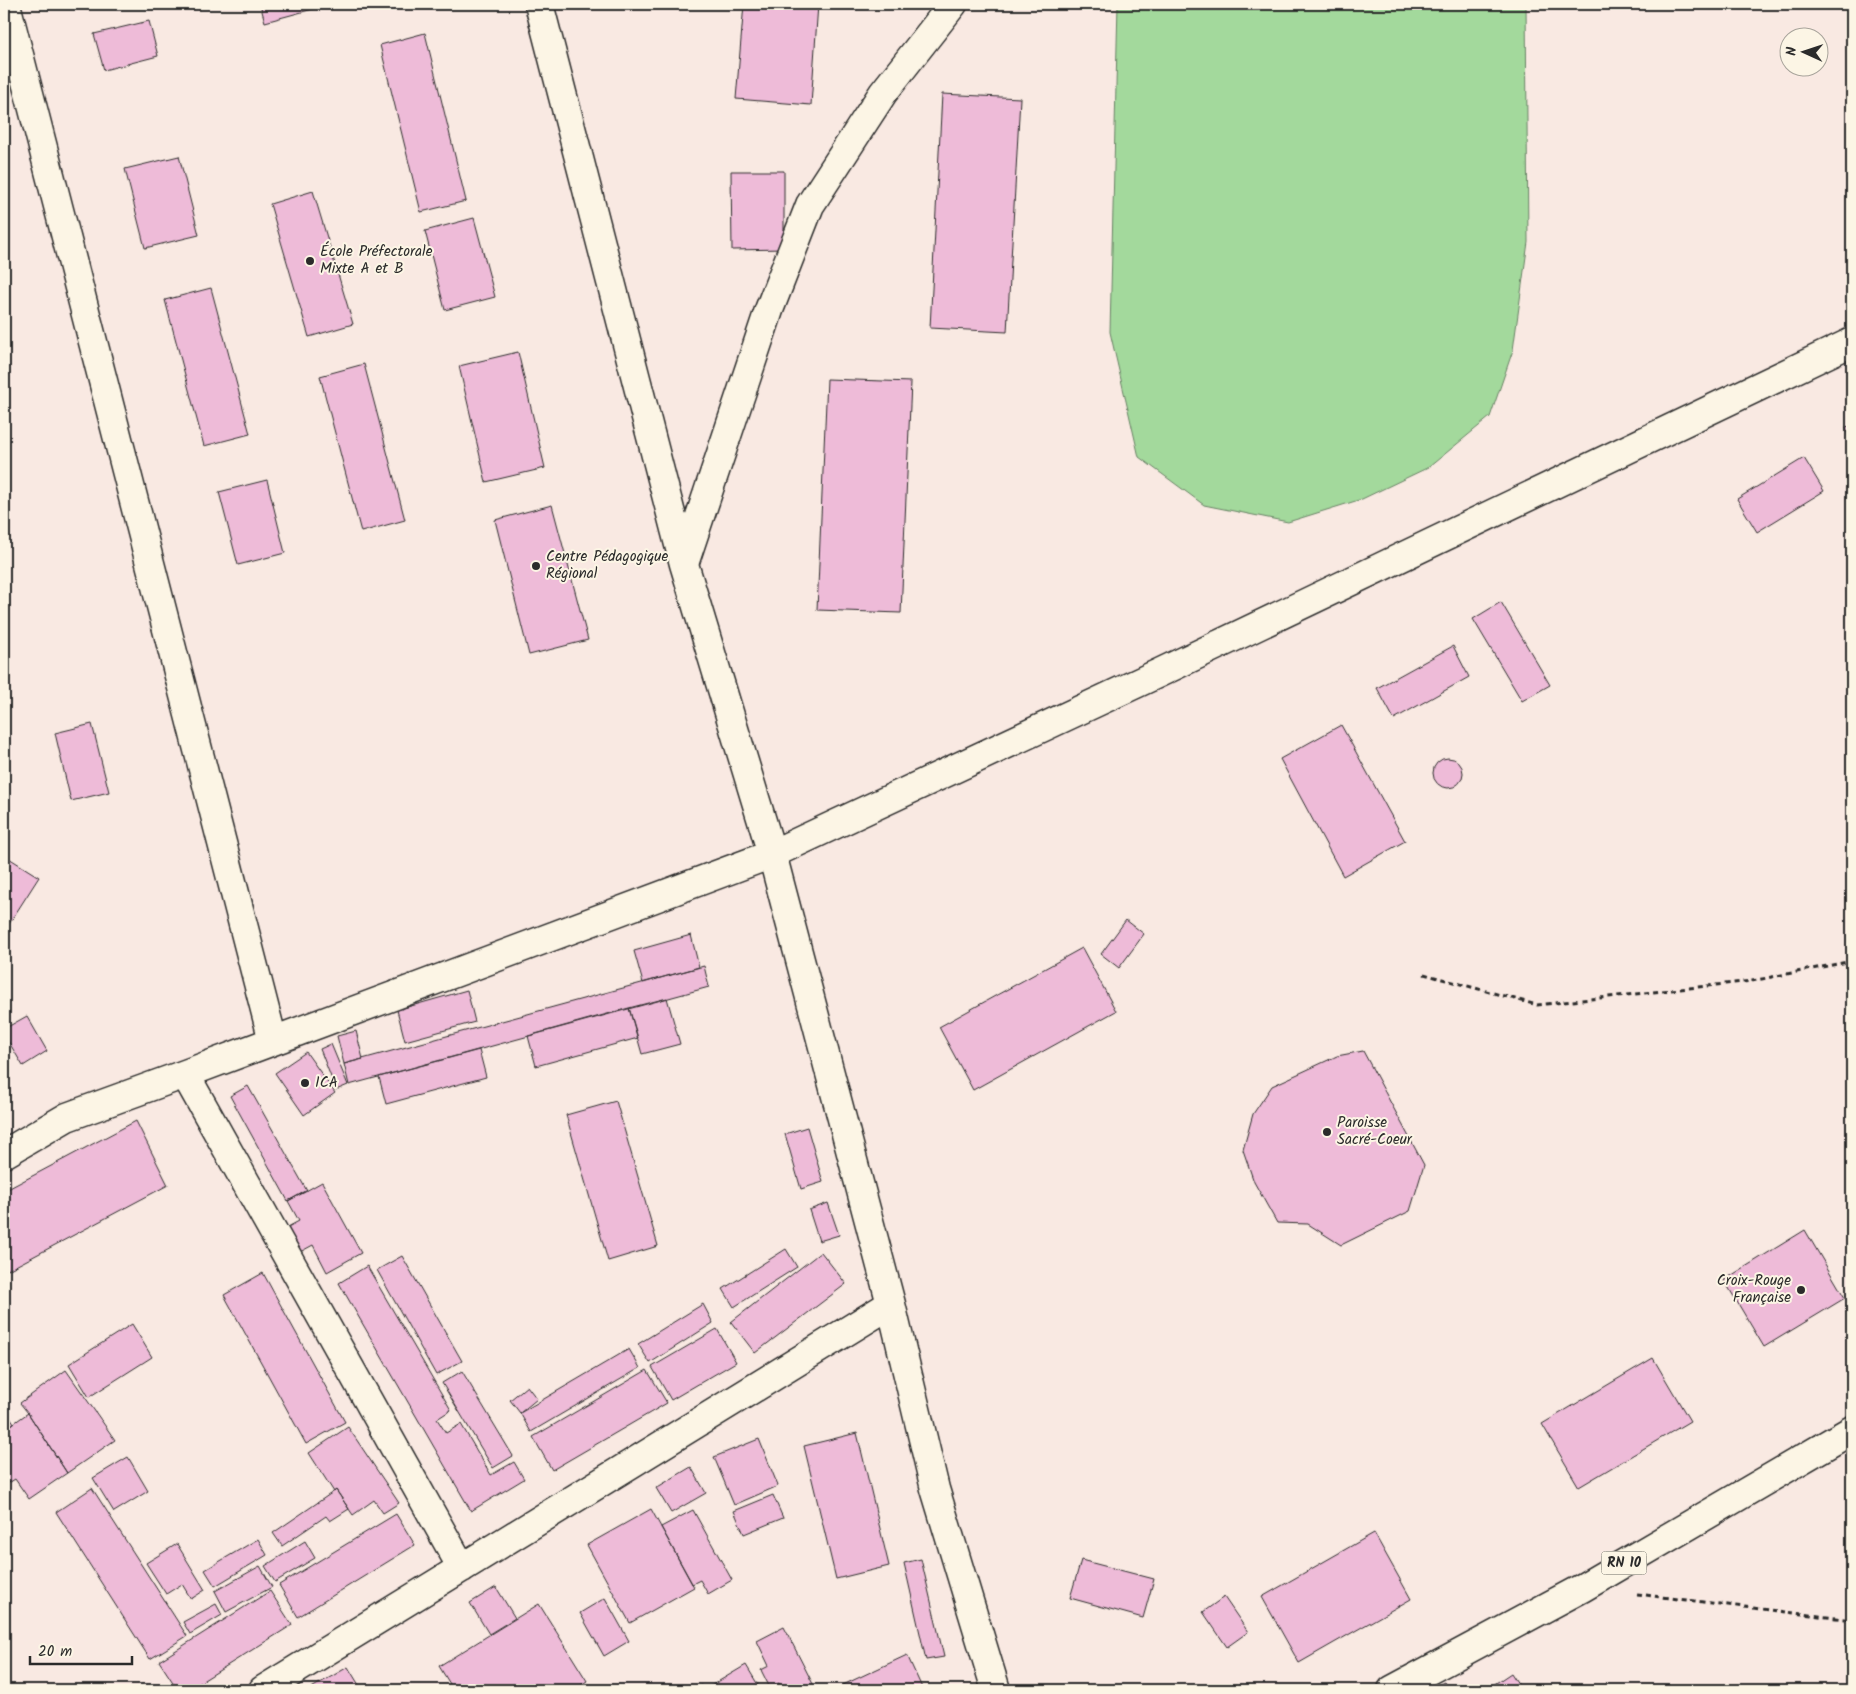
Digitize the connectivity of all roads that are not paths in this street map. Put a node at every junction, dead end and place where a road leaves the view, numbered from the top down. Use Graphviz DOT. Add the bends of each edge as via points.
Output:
graph roads {
  1 [pos="6,4"];
  2 [pos="539,4"];
  3 [pos="953,4"];
  4 [pos="1852,342"];
  5 [pos="684,564"];
  6 [pos="772,854"];
  7 [pos="273,1041"];
  8 [pos="185,1074"];
  9 [pos="4,1154"];
  10 [pos="891,1304"];
  11 [pos="1852,1430"];
  12 [pos="462,1568"];
  13 [pos="263,1690"];
  14 [pos="996,1690"];
  15 [pos="1392,1690"];
  1 -- 7 [label="street"];
  2 -- 5 [label="street"];
  3 -- 5 [label="street" via="883,93 810,205 770,310"];
  4 -- 6 [label="street"];
  5 -- 6 [label="street"];
  6 -- 7 [label="street"];
  6 -- 10 [label="street"];
  7 -- 8 [label="street"];
  8 -- 9 [label="street" via="67,1117"];
  8 -- 12 [label="street"];
  10 -- 12 [label="street"];
  10 -- 14 [label="street" via="935,1489"];
  11 -- 15 [label="street, RN 10" via="1582,1588"];
  12 -- 13 [label="street"];
}
